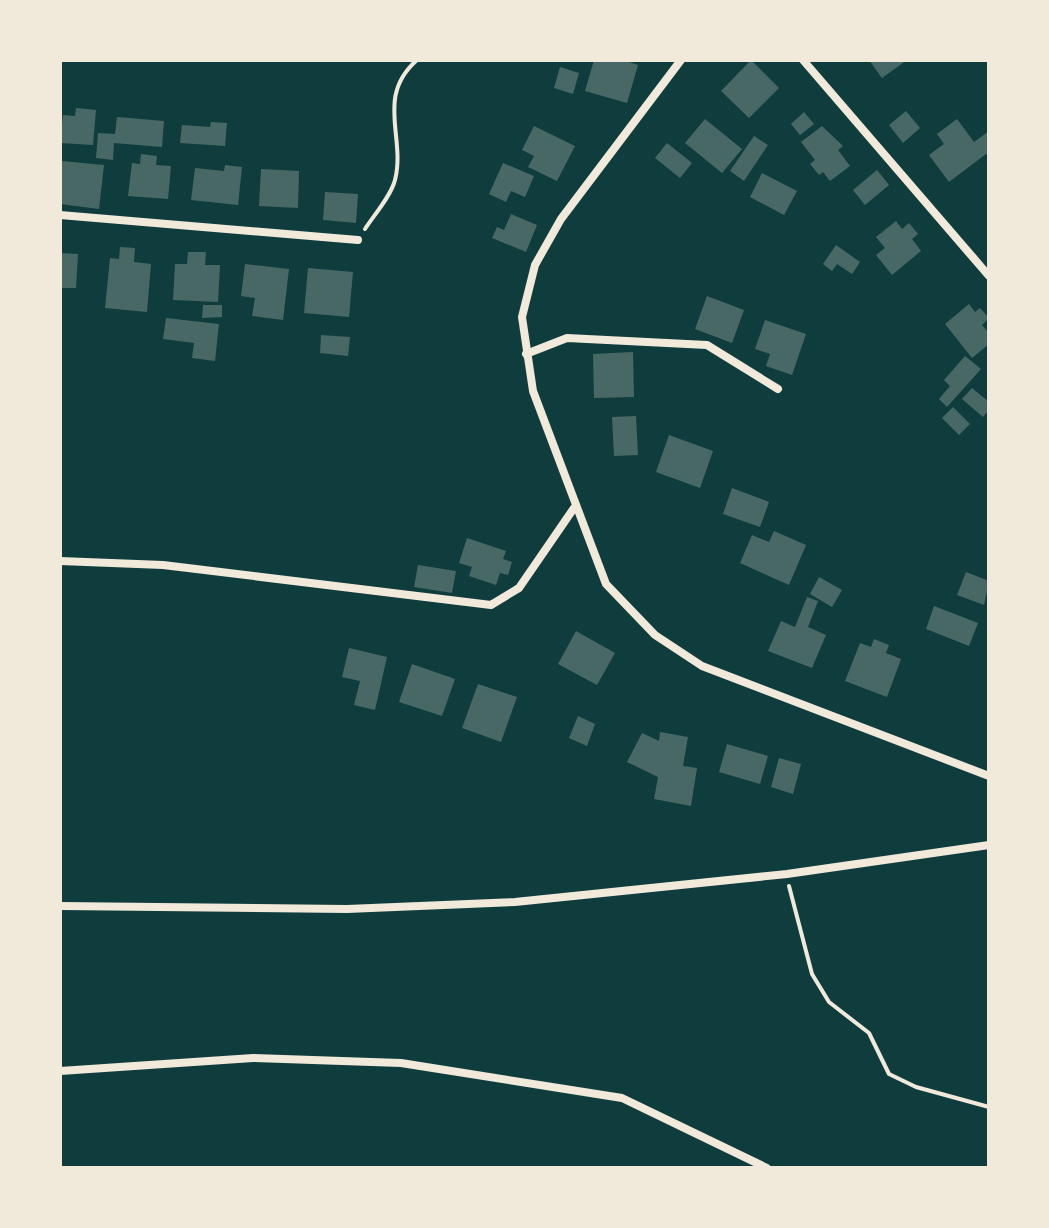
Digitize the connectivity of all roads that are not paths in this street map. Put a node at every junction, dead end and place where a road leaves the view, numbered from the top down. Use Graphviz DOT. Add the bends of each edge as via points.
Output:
graph roads {
  1 [pos="681,60"];
  2 [pos="803,60"];
  3 [pos="60,215"];
  4 [pos="358,240"];
  5 [pos="989,276"];
  6 [pos="526,354"];
  7 [pos="778,389"];
  8 [pos="574,508"];
  9 [pos="60,561"];
  10 [pos="989,776"];
  11 [pos="989,845"];
  12 [pos="60,906"];
  13 [pos="60,1071"];
  14 [pos="767,1168"];
  1 -- 6 [label="street" via="561,219 535,265 522,317"];
  2 -- 5 [label="street"];
  3 -- 4 [label="street"];
  6 -- 7 [label="street" via="567,338 707,345"];
  6 -- 8 [label="street" via="533,391"];
  8 -- 9 [label="street" via="519,588 491,605 163,565"];
  8 -- 10 [label="street" via="606,584 655,635 702,666"];
  11 -- 12 [label="street" via="787,874 515,902 362,909"];
  13 -- 14 [label="street" via="253,1058 401,1063 622,1098"];
}
